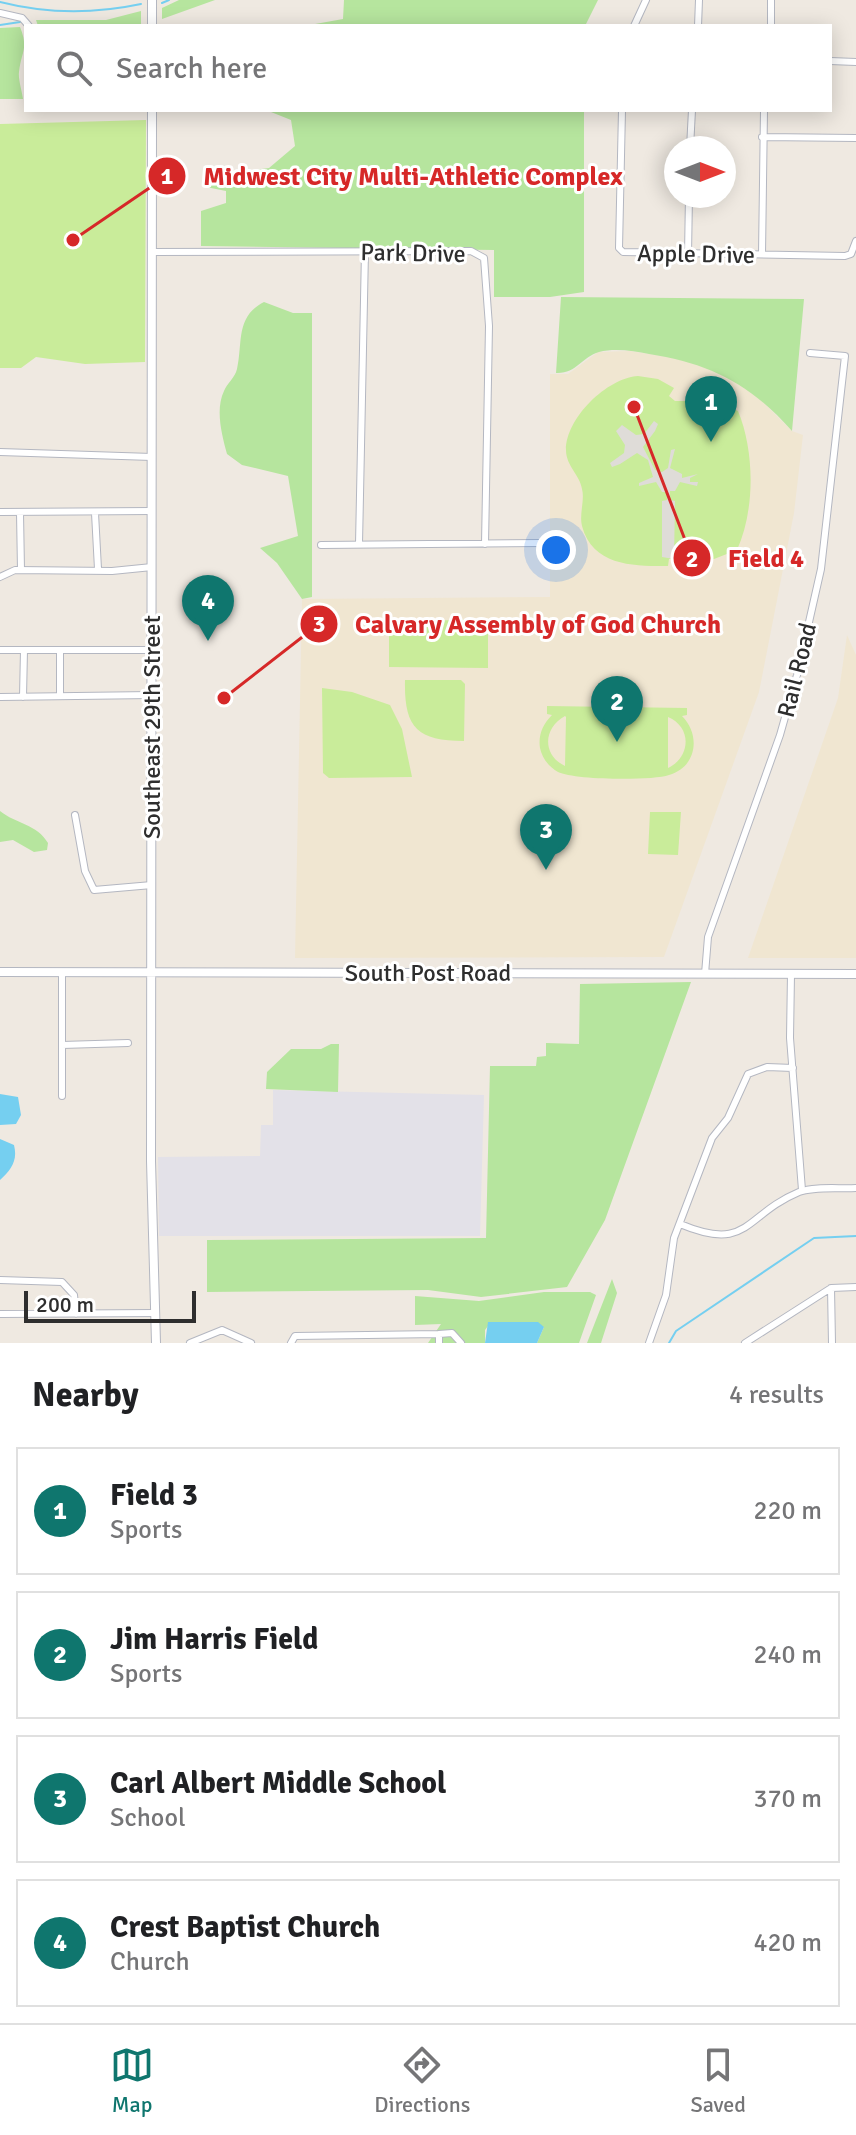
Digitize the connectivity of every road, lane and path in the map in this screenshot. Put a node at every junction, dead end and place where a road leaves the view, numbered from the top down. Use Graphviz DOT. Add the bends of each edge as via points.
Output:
graph roads {
  1 [pos="152,0"];
  2 [pos="646,0"];
  3 [pos="699,0"];
  4 [pos="771,0"];
  5 [pos="0,13"];
  6 [pos="27,24"];
  7 [pos="152,24"];
  8 [pos="635,24"];
  9 [pos="698,24"];
  10 [pos="771,24"];
  11 [pos="832,61"];
  12 [pos="856,62"];
  13 [pos="152,112"];
  14 [pos="622,112"];
  15 [pos="692,112"];
  16 [pos="764,112"];
  17 [pos="691,136"];
  18 [pos="762,137"];
  19 [pos="856,138"];
  20 [pos="689,208"];
  21 [pos="856,241"];
  22 [pos="365,251"];
  23 [pos="151,252"];
  24 [pos="688,254"];
  25 [pos="762,254"];
  26 [pos="810,353"];
  27 [pos="0,452"];
  28 [pos="152,457"];
  29 [pos="152,511"];
  30 [pos="0,512"];
  31 [pos="20,513"];
  32 [pos="95,513"];
  33 [pos="542,543"];
  34 [pos="359,544"];
  35 [pos="485,544"];
  36 [pos="321,545"];
  37 [pos="152,567"];
  38 [pos="98,569"];
  39 [pos="21,570"];
  40 [pos="0,577"];
  41 [pos="0,650"];
  42 [pos="24,650"];
  43 [pos="60,650"];
  44 [pos="152,650"];
  45 [pos="152,695"];
  46 [pos="60,696"];
  47 [pos="0,697"];
  48 [pos="23,697"];
  49 [pos="75,815"];
  50 [pos="152,885"];
  51 [pos="0,972"];
  52 [pos="153,972"];
  53 [pos="62,974"];
  54 [pos="705,974"];
  55 [pos="791,974"];
  56 [pos="856,974"];
  57 [pos="128,1043"];
  58 [pos="62,1045"];
  59 [pos="793,1068"];
  60 [pos="62,1096"];
  61 [pos="856,1188"];
  62 [pos="802,1190"];
  63 [pos="680,1224"];
  64 [pos="0,1280"];
  65 [pos="856,1287"];
  66 [pos="831,1288"];
  67 [pos="156,1313"];
  68 [pos="0,1314"];
  69 [pos="76,1314"];
  70 [pos="369,1334"];
  71 [pos="439,1334"];
  72 [pos="156,1343"];
  73 [pos="190,1343"];
  74 [pos="251,1343"];
  75 [pos="291,1343"];
  76 [pos="369,1343"];
  77 [pos="439,1343"];
  78 [pos="461,1343"];
  79 [pos="649,1343"];
  80 [pos="745,1343"];
  81 [pos="832,1343"];
  1 -- 7 [label="main road"];
  2 -- 8 [label="street"];
  3 -- 9 [label="street"];
  4 -- 10 [label="street"];
  5 -- 6 [label="street"];
  11 -- 12 [label="street"];
  13 -- 23 [label="main road, Southeast 29th Street"];
  14 -- 24 [label="street, Apple Drive" via="619,248 629,254"];
  15 -- 17 [label="street"];
  16 -- 18 [label="street"];
  18 -- 19 [label="street"];
  18 -- 25 [label="street"];
  20 -- 24 [label="street"];
  21 -- 25 [label="street, Apple Drive" via="845,256"];
  22 -- 23 [label="street, Park Drive"];
  22 -- 34 [label="street"];
  22 -- 35 [label="street, Park Drive" via="471,251 484,258 489,326"];
  23 -- 28 [label="main road, Southeast 29th Street"];
  24 -- 25 [label="street, Apple Drive"];
  26 -- 54 [label="street, Rail Road" via="845,356 825,541 780,735 708,937"];
  27 -- 28 [label="street"];
  28 -- 29 [label="main road, Southeast 29th Street"];
  29 -- 32 [label="street"];
  29 -- 37 [label="main road, Southeast 29th Street"];
  30 -- 31 [label="street"];
  31 -- 32 [label="street"];
  31 -- 39 [label="street"];
  32 -- 38 [label="street"];
  33 -- 35 [label="street"];
  34 -- 35 [label="street"];
  34 -- 36 [label="street"];
  37 -- 38 [label="street"];
  37 -- 44 [label="main road, Southeast 29th Street"];
  38 -- 39 [label="street"];
  39 -- 40 [label="street"];
  41 -- 42 [label="street"];
  42 -- 43 [label="street"];
  42 -- 48 [label="street"];
  43 -- 44 [label="street"];
  43 -- 46 [label="street"];
  44 -- 45 [label="main road, Southeast 29th Street"];
  45 -- 46 [label="street"];
  45 -- 50 [label="main road, Southeast 29th Street"];
  46 -- 48 [label="street"];
  47 -- 48 [label="street"];
  49 -- 50 [label="street" via="85,871 94,890"];
  50 -- 52 [label="main road, Southeast 29th Street"];
  51 -- 53 [label="main road, South Post Road"];
  52 -- 53 [label="main road, South Post Road"];
  52 -- 54 [label="main road, South Post Road"];
  52 -- 67 [label="main road, Southeast 29th Street"];
  53 -- 58 [label="street"];
  54 -- 55 [label="main road, South Post Road"];
  55 -- 56 [label="main road, South Post Road"];
  55 -- 59 [label="street"];
  57 -- 58 [label="street"];
  58 -- 60 [label="street"];
  59 -- 62 [label="street"];
  59 -- 63 [label="street" via="767,1067 748,1074 728,1118 712,1138"];
  61 -- 62 [label="street"];
  62 -- 63 [label="street" via="726,1237"];
  63 -- 79 [label="street" via="670,1250 666,1295"];
  64 -- 69 [label="street" via="62,1282 74,1295"];
  65 -- 66 [label="street"];
  66 -- 80 [label="street"];
  66 -- 81 [label="street"];
  67 -- 69 [label="street"];
  67 -- 72 [label="main road, Southeast 29th Street"];
  68 -- 69 [label="street"];
  70 -- 71 [label="street"];
  70 -- 75 [label="street" via="295,1336"];
  70 -- 76 [label="street"];
  71 -- 77 [label="street"];
  71 -- 78 [label="street" via="452,1333"];
  73 -- 74 [label="street" via="222,1330"];
}
